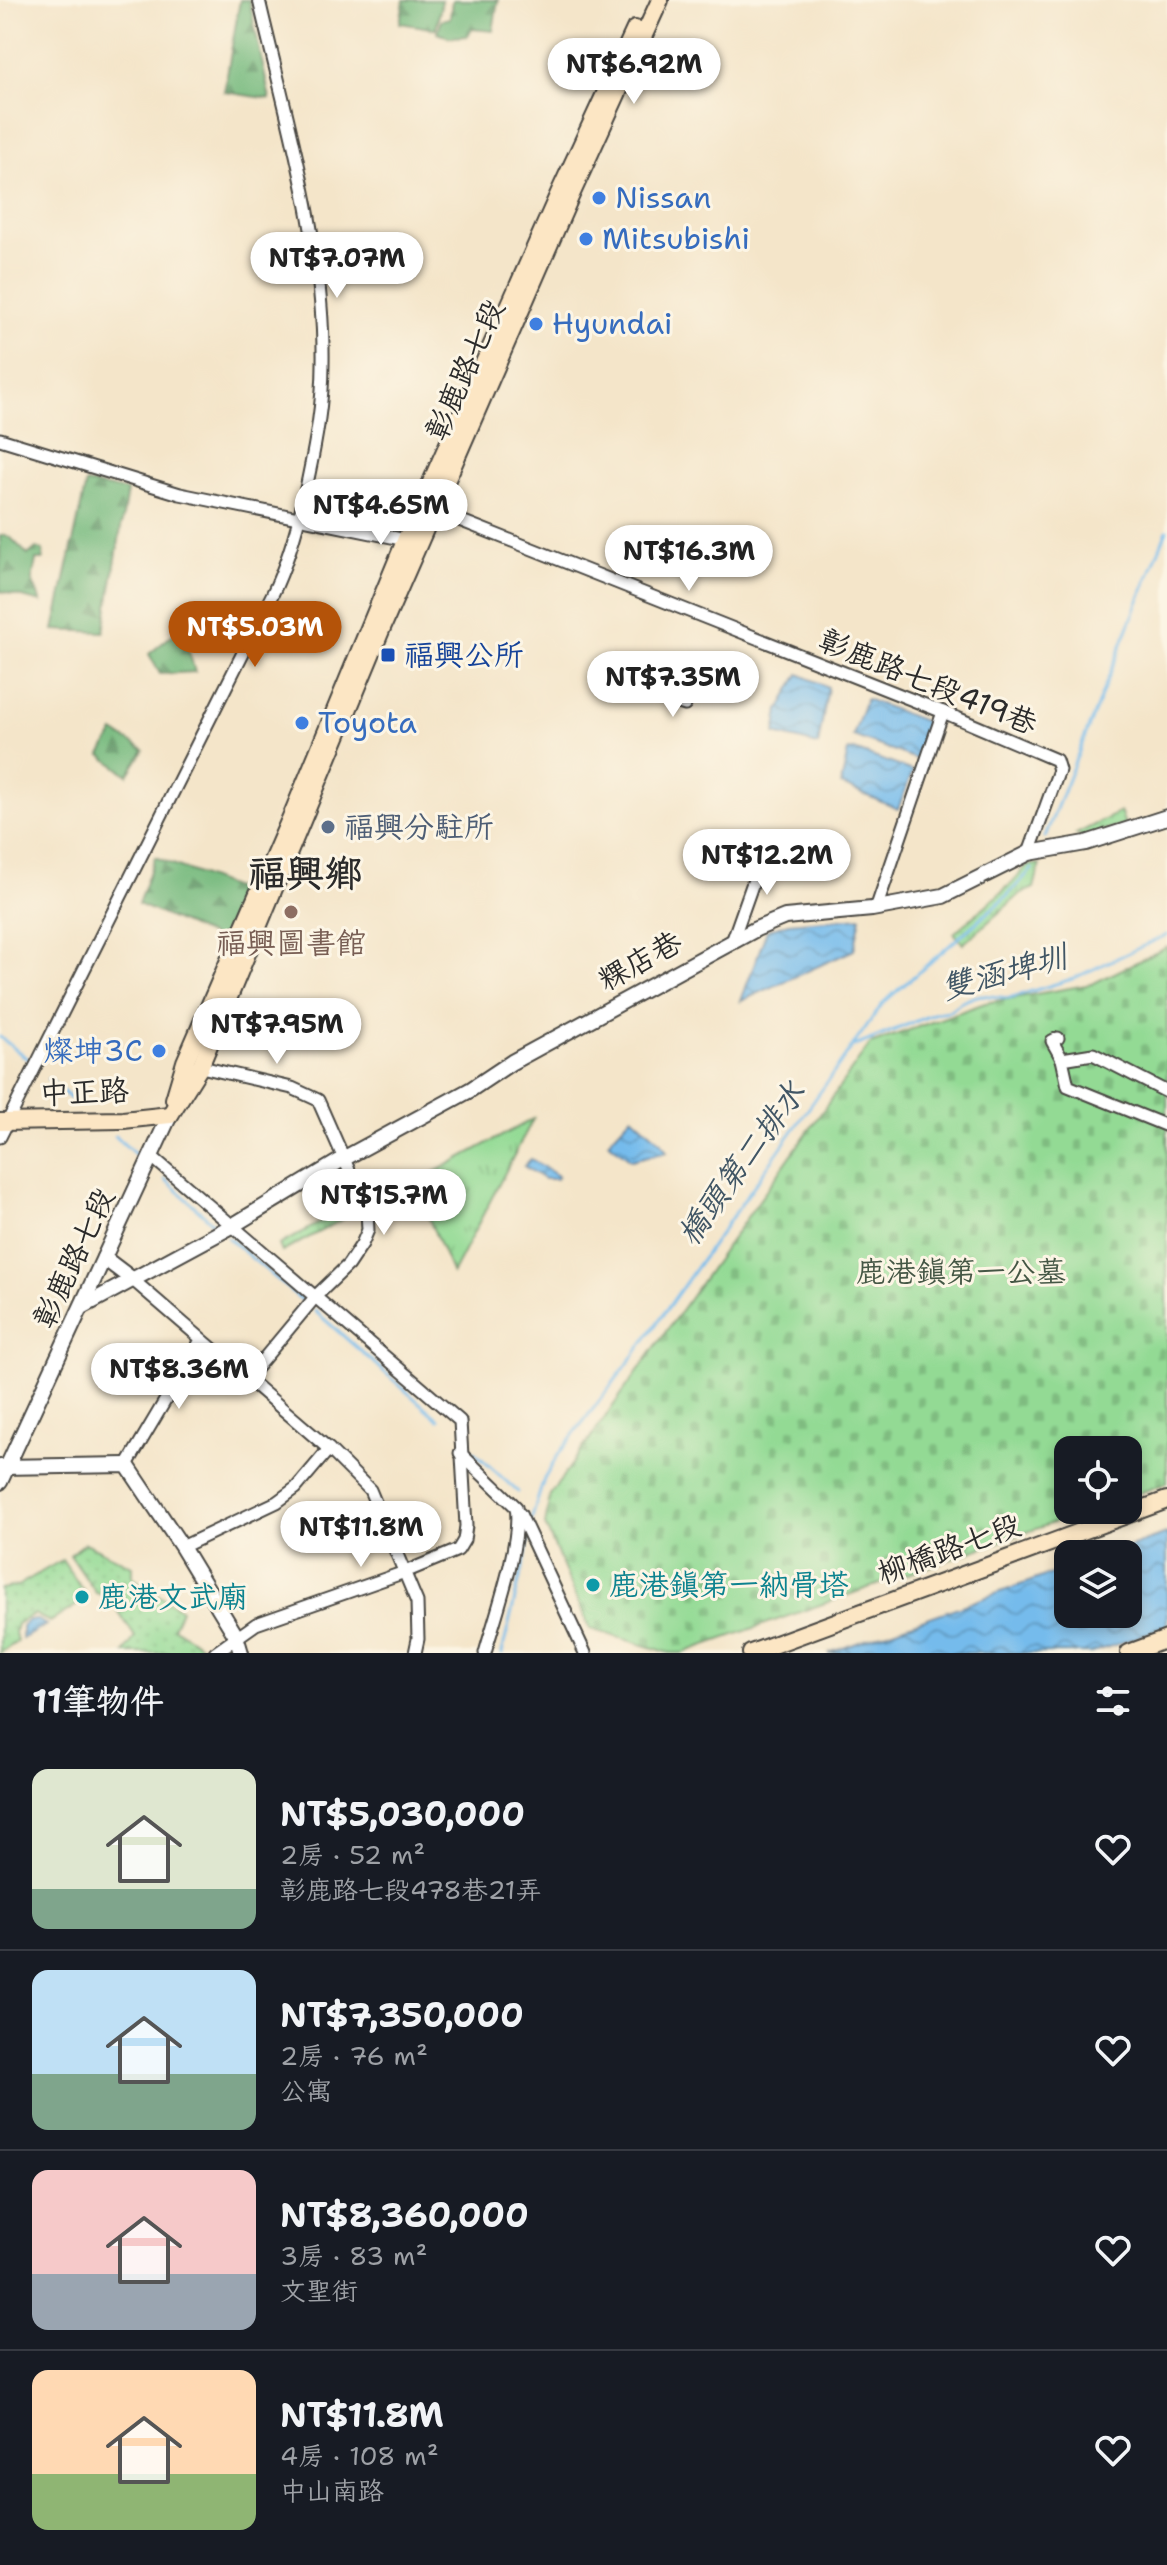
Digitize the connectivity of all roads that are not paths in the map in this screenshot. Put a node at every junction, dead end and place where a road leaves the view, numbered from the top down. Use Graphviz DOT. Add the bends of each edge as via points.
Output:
graph roads {
  1 [pos="259,0"];
  2 [pos="647,0"];
  3 [pos="660,0"];
  4 [pos="0,439"];
  5 [pos="427,507"];
  6 [pos="300,517"];
  7 [pos="412,542"];
  8 [pos="623,685"];
  9 [pos="724,691"];
  10 [pos="943,712"];
  11 [pos="1167,817"];
  12 [pos="767,843"];
  13 [pos="1029,853"];
  14 [pos="876,909"];
  15 [pos="733,939"];
  16 [pos="1052,1041"];
  17 [pos="1062,1059"];
  18 [pos="192,1064"];
  19 [pos="1167,1092"];
  20 [pos="170,1115"];
  21 [pos="1167,1126"];
  22 [pos="3,1127"];
  23 [pos="151,1156"];
  24 [pos="343,1159"];
  25 [pos="232,1226"];
  26 [pos="104,1258"];
  27 [pos="133,1280"];
  28 [pos="316,1296"];
  29 [pos="82,1307"];
  30 [pos="201,1340"];
  31 [pos="247,1379"];
  32 [pos="329,1449"];
  33 [pos="460,1453"];
  34 [pos="127,1465"];
  35 [pos="4,1467"];
  36 [pos="0,1482"];
  37 [pos="1167,1500"];
  38 [pos="516,1507"];
  39 [pos="182,1547"];
  40 [pos="405,1572"];
  41 [pos="236,1636"];
  42 [pos="1167,1639"];
  43 [pos="215,1653"];
  44 [pos="241,1653"];
  45 [pos="415,1653"];
  46 [pos="485,1653"];
  47 [pos="585,1653"];
  48 [pos="751,1653"];
  49 [pos="1129,1653"];
  1 -- 6 [label="street" via="305,198 322,320 320,411"];
  2 -- 5 [label="main road, 彰鹿路七段" via="553,205"];
  3 -- 5 [label="main road, 彰鹿路七段"];
  4 -- 6 [label="street" via="180,494"];
  5 -- 7 [label="main road, 彰鹿路七段"];
  5 -- 10 [label="street, 彰鹿路七段419巷"];
  6 -- 7 [label="street"];
  6 -- 22 [label="street" via="272,595"];
  7 -- 18 [label="main road, 彰鹿路七段" via="349,707"];
  8 -- 9 [label="street" via="685,705 691,688"];
  10 -- 13 [label="street, 彰鹿路七段419巷" via="1056,760 1059,770"];
  10 -- 14 [label="street"];
  11 -- 13 [label="street, 粿店巷" via="1086,843"];
  12 -- 15 [label="street"];
  13 -- 14 [label="street, 粿店巷" via="943,896"];
  14 -- 15 [label="street, 粿店巷" via="785,917"];
  15 -- 24 [label="street, 粿店巷"];
  16 -- 17 [label="street"];
  17 -- 19 [label="street" via="1093,1054"];
  17 -- 21 [label="street" via="1068,1086"];
  18 -- 20 [label="main road, 彰鹿路七段"];
  18 -- 24 [label="street" via="318,1100"];
  20 -- 22 [label="main road, 中正路"];
  20 -- 23 [label="street, 彰鹿路七段"];
  23 -- 25 [label="street"];
  23 -- 26 [label="street, 彰鹿路七段"];
  24 -- 25 [label="street, 粿店巷"];
  24 -- 28 [label="street" via="367,1211 368,1230 348,1265"];
  25 -- 27 [label="street, 粿店巷"];
  25 -- 28 [label="street"];
  26 -- 27 [label="street"];
  26 -- 29 [label="street, 彰鹿路七段"];
  27 -- 29 [label="street, 粿店巷"];
  27 -- 30 [label="street"];
  28 -- 31 [label="street"];
  28 -- 33 [label="street" via="460,1421"];
  29 -- 35 [label="street, 彰鹿路七段"];
  30 -- 31 [label="street"];
  30 -- 34 [label="street"];
  31 -- 32 [label="street"];
  32 -- 39 [label="street" via="277,1502"];
  32 -- 40 [label="street" via="370,1490"];
  33 -- 38 [label="street"];
  33 -- 40 [label="street" via="464,1540 458,1550"];
  34 -- 35 [label="street"];
  34 -- 39 [label="street"];
  35 -- 36 [label="street, 彰鹿路七段"];
  37 -- 48 [label="main road, 柳橋路七段"];
  38 -- 46 [label="street" via="516,1538"];
  38 -- 47 [label="street"];
  39 -- 41 [label="street"];
  40 -- 41 [label="street" via="256,1624"];
  40 -- 45 [label="street" via="417,1602"];
  41 -- 43 [label="street"];
  41 -- 44 [label="street"];
  42 -- 49 [label="main road"];
}
